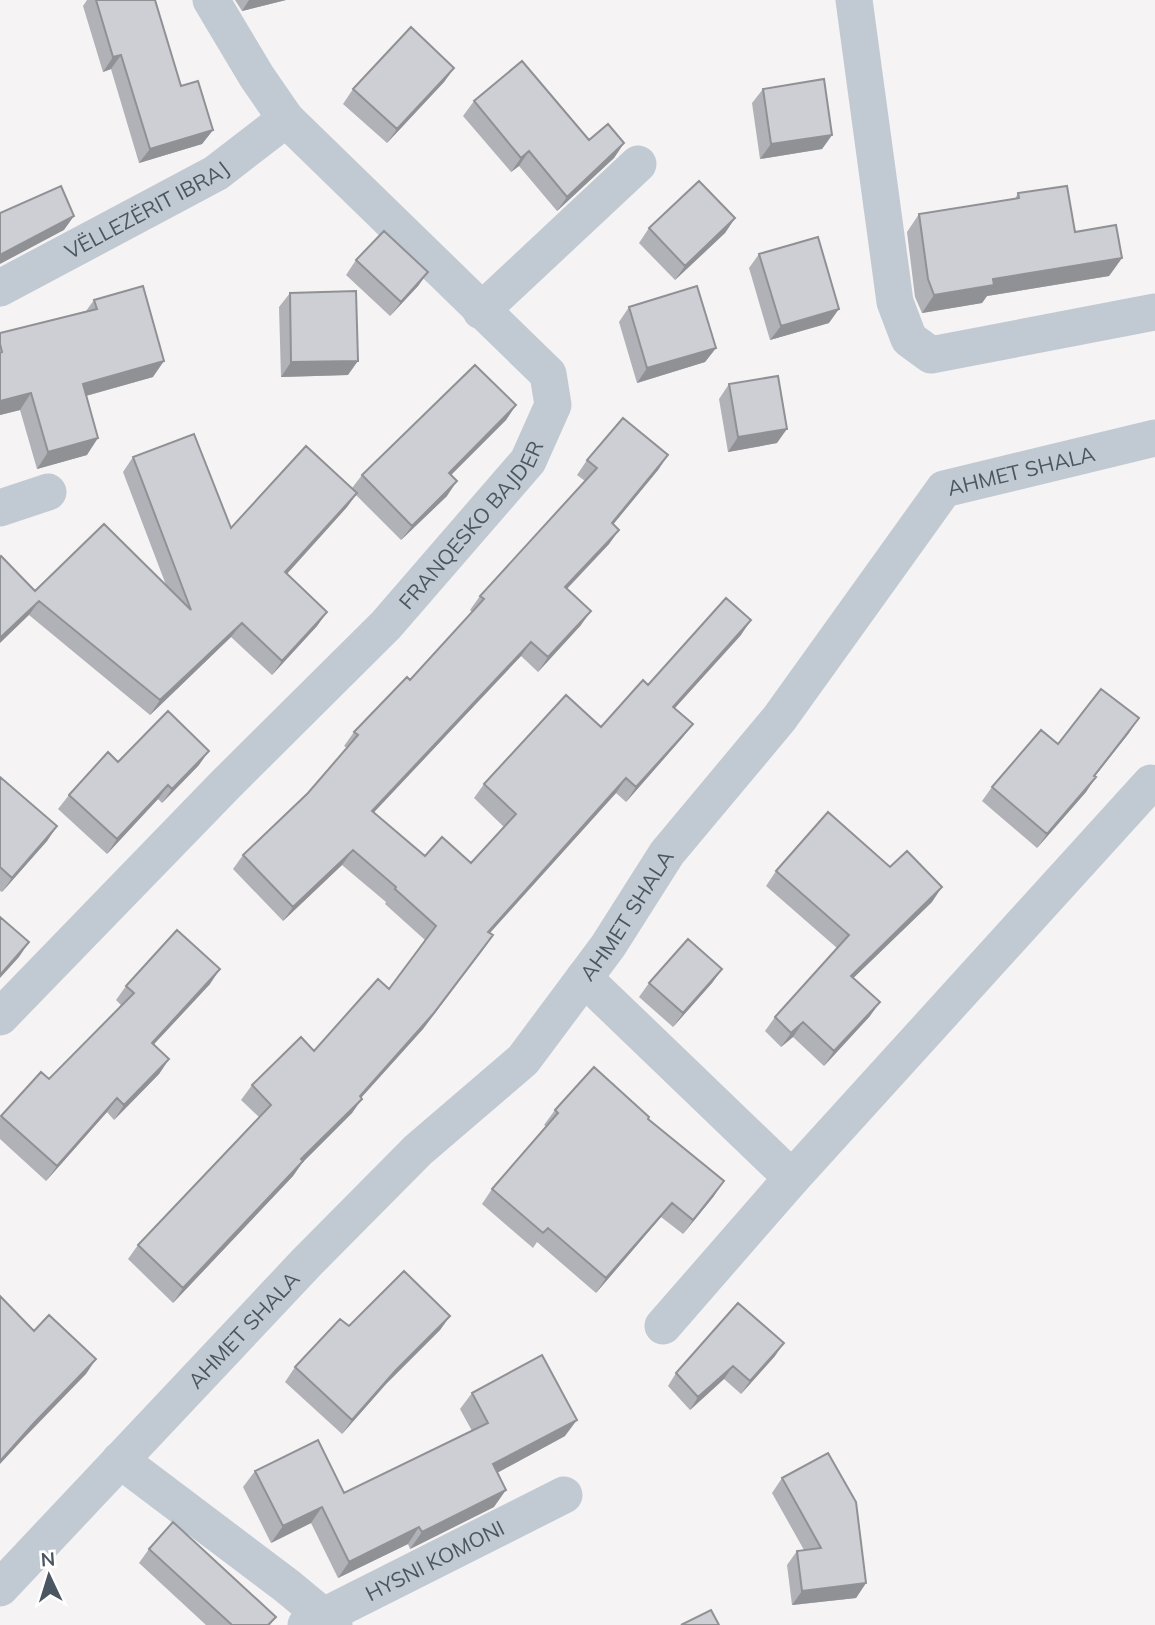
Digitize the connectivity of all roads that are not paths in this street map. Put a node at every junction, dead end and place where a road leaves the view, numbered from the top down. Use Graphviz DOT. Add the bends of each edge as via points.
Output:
graph roads {
  1 [pos="211,0"];
  2 [pos="854,0"];
  3 [pos="286,119"];
  4 [pos="638,164"];
  5 [pos="0,288"];
  6 [pos="481,311"];
  7 [pos="1155,312"];
  8 [pos="1155,438"];
  9 [pos="48,492"];
  10 [pos="0,508"];
  11 [pos="1151,783"];
  12 [pos="584,978"];
  13 [pos="0,1017"];
  14 [pos="792,1178"];
  15 [pos="663,1326"];
  16 [pos="120,1460"];
  17 [pos="564,1495"];
  18 [pos="0,1588"];
  19 [pos="321,1622"];
  1 -- 3 [label="street, FRANQESKO BAJDER"];
  2 -- 7 [label="street" via="895,302 909,339 931,355"];
  3 -- 5 [label="street, VËLLEZËRIT IBRAJ" via="216,173"];
  3 -- 6 [label="street, FRANQESKO BAJDER"];
  4 -- 6 [label="street"];
  6 -- 13 [label="street, FRANQESKO BAJDER" via="548,374 554,405 528,461 386,625"];
  8 -- 12 [label="street, AHMET SHALA" via="944,489 779,719 667,853"];
  9 -- 10 [label="street"];
  11 -- 14 [label="street"];
  12 -- 14 [label="street"];
  12 -- 16 [label="street, AHMET SHALA" via="523,1060 418,1150"];
  14 -- 15 [label="street"];
  16 -- 18 [label="street, AHMET SHALA"];
  16 -- 19 [label="street" via="287,1586"];
  17 -- 19 [label="street, HYSNI KOMONI"];
}
